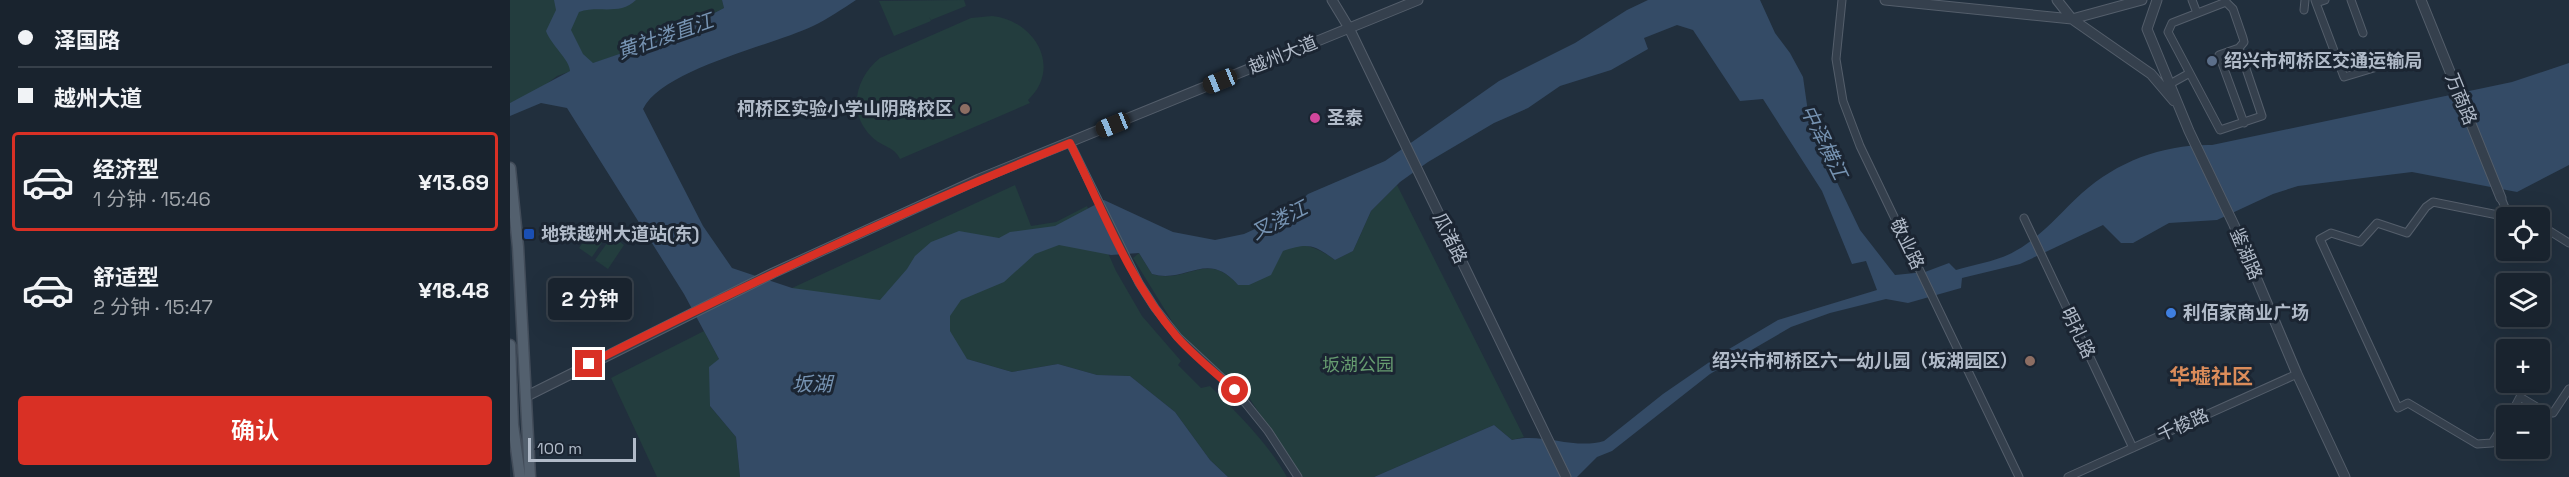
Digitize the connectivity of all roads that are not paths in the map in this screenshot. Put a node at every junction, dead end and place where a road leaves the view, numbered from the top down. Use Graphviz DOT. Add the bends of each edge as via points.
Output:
graph roads {
  1 [pos="1332,0"];
  2 [pos="1418,0"];
  3 [pos="1842,0"];
  4 [pos="1885,0"];
  5 [pos="2057,0"];
  6 [pos="2142,0"];
  7 [pos="2157,0"];
  8 [pos="2192,0"];
  9 [pos="2305,0"];
  10 [pos="2325,0"];
  11 [pos="2351,0"];
  12 [pos="2421,0"];
  13 [pos="1899,1"];
  14 [pos="2315,2"];
  15 [pos="2304,10"];
  16 [pos="2197,13"];
  17 [pos="2072,19"];
  18 [pos="1348,28"];
  19 [pos="2363,33"];
  20 [pos="2239,48"];
  21 [pos="2377,67"];
  22 [pos="2188,74"];
  23 [pos="2170,84"];
  24 [pos="2179,107"];
  25 [pos="2244,123"];
  26 [pos="1070,143"];
  27 [pos="510,168"];
  28 [pos="2500,198"];
  29 [pos="2505,207"];
  30 [pos="2496,214"];
  31 [pos="2024,218"];
  32 [pos="2550,231"];
  33 [pos="2569,243"];
  34 [pos="510,345"];
  35 [pos="2297,374"];
  36 [pos="2569,389"];
  37 [pos="527,396"];
  38 [pos="2516,405"];
  39 [pos="2533,405"];
  40 [pos="2550,413"];
  41 [pos="2496,437"];
  42 [pos="2133,448"];
  43 [pos="520,477"];
  44 [pos="530,477"];
  45 [pos="1298,477"];
  46 [pos="1566,477"];
  47 [pos="2019,477"];
  48 [pos="2068,477"];
  49 [pos="2345,477"];
  1 -- 18 [label="street, 瓜渚路"];
  2 -- 18 [label="street, 越州大道"];
  3 -- 47 [label="street, 敬业路" via="1836,59 1843,101 1860,146"];
  4 -- 13 [label="street"];
  5 -- 17 [label="street"];
  6 -- 17 [label="street"];
  7 -- 23 [label="street, 鉴湖路" via="2147,29"];
  8 -- 16 [label="street"];
  9 -- 15 [label="street"];
  10 -- 14 [label="street"];
  11 -- 19 [label="street"];
  12 -- 28 [label="street, 万商路"];
  13 -- 17 [label="street"];
  14 -- 21 [label="street" via="2344,77"];
  16 -- 20 [label="street" via="2230,4 2244,42"];
  16 -- 22 [label="street" via="2168,27 2170,40"];
  17 -- 24 [label="street" via="2151,74"];
  18 -- 26 [label="street, 越州大道"];
  18 -- 46 [label="street, 瓜渚路"];
  20 -- 25 [label="street" via="2262,116"];
  20 -- 25 [label="street" via="2219,55"];
  22 -- 23 [label="street"];
  22 -- 25 [label="street" via="2220,130"];
  23 -- 24 [label="street, 鉴湖路"];
  24 -- 35 [label="street, 鉴湖路"];
  26 -- 37 [label="street, 越州大道" via="979,179 773,273"];
  26 -- 45 [label="street" via="1143,289 1178,337 1235,390"];
  27 -- 37 [label="main road"];
  28 -- 29 [label="street"];
  30 -- 41 [label="street" via="2433,202 2407,233 2378,223 2360,242 2331,233 2320,239 2398,408 2408,403 2477,444 2492,443"];
  31 -- 42 [label="street, 明礼路"];
  32 -- 33 [label="street"];
  34 -- 43 [label="main road"];
  35 -- 42 [label="street, 千梭路"];
  35 -- 49 [label="street, 鉴湖路"];
  36 -- 40 [label="street"];
  37 -- 44 [label="main road"];
  38 -- 39 [label="street" via="2520,398"];
  42 -- 48 [label="street, 千梭路"];
}
